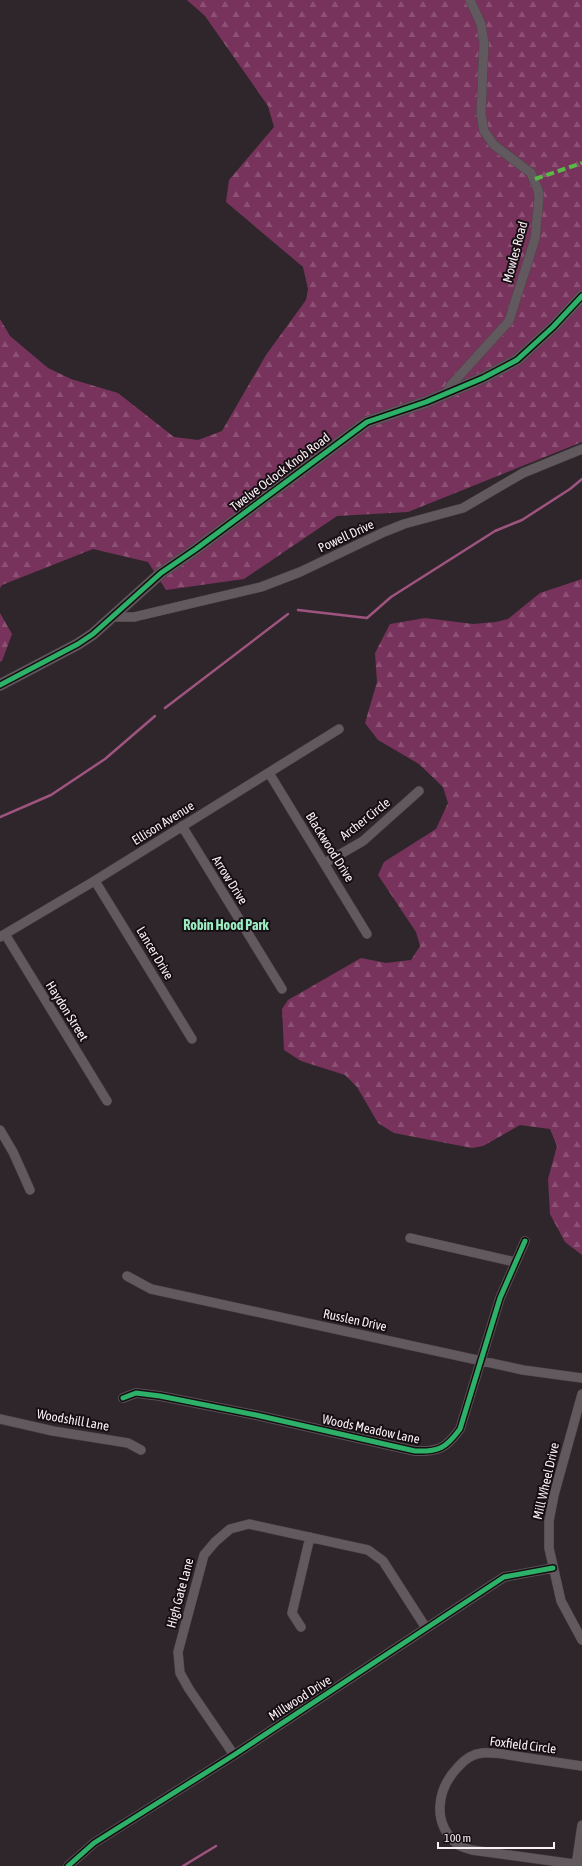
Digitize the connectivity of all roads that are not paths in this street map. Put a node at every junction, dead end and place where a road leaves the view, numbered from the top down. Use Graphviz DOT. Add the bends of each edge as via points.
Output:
graph roads {
  1 [pos="470,0"];
  2 [pos="582,296"];
  3 [pos="447,393"];
  4 [pos="582,449"];
  5 [pos="112,617"];
  6 [pos="0,685"];
  7 [pos="339,729"];
  8 [pos="269,774"];
  9 [pos="419,791"];
  10 [pos="182,826"];
  11 [pos="325,864"];
  12 [pos="95,881"];
  13 [pos="367,934"];
  14 [pos="2,936"];
  15 [pos="282,989"];
  16 [pos="192,1039"];
  17 [pos="107,1101"];
  18 [pos="0,1130"];
  19 [pos="30,1190"];
  20 [pos="410,1238"];
  21 [pos="524,1241"];
  22 [pos="515,1262"];
  23 [pos="127,1276"];
  24 [pos="481,1361"];
  25 [pos="582,1378"];
  26 [pos="582,1394"];
  27 [pos="123,1398"];
  28 [pos="0,1419"];
  29 [pos="141,1450"];
  30 [pos="310,1537"];
  31 [pos="553,1568"];
  32 [pos="301,1627"];
  33 [pos="426,1628"];
  34 [pos="582,1640"];
  35 [pos="234,1755"];
  36 [pos="582,1766"];
  37 [pos="582,1825"];
  38 [pos="578,1865"];
  39 [pos="68,1866"];
  1 -- 3 [label="street, Mowles Road" via="481,24 484,43 481,114 484,131 494,145 531,173 539,197 535,239 508,321 451,385"];
  2 -- 3 [label="street, Twelve Oclock Knob Road" via="517,360"];
  3 -- 5 [label="street, Twelve Oclock Knob Road" via="367,422 161,573"];
  4 -- 5 [label="street, Powell Drive" via="523,473 463,508 404,524 261,587 134,618"];
  5 -- 6 [label="street, Twelve Oclock Knob Road" via="78,644"];
  7 -- 8 [label="street, Ellison Avenue"];
  8 -- 10 [label="street, Ellison Avenue"];
  8 -- 11 [label="street, Blackwood Drive"];
  9 -- 11 [label="street, Archer Circle" via="363,840"];
  10 -- 12 [label="street, Ellison Avenue"];
  10 -- 15 [label="street, Arrow Drive"];
  11 -- 13 [label="street, Blackwood Drive"];
  12 -- 14 [label="street, Ellison Avenue"];
  12 -- 16 [label="street, Lancer Drive"];
  14 -- 17 [label="street, Haydon Street"];
  18 -- 19 [label="street" via="14,1152"];
  20 -- 22 [label="street"];
  21 -- 22 [label="street, Woods Meadow Lane"];
  22 -- 24 [label="street, Woods Meadow Lane" via="500,1298"];
  23 -- 24 [label="street, Russlen Drive" via="151,1289"];
  24 -- 25 [label="street, Russlen Drive"];
  24 -- 27 [label="street, Woods Meadow Lane" via="460,1429 445,1446 429,1451 415,1451 160,1396 136,1393"];
  26 -- 31 [label="street, Mill Wheel Drive" via="549,1521 549,1548"];
  28 -- 29 [label="street, Woodshill Lane" via="53,1431 128,1443"];
  30 -- 32 [label="street" via="292,1613"];
  30 -- 33 [label="street, High Gate Lane" via="368,1550 383,1561"];
  30 -- 35 [label="street, High Gate Lane" via="249,1524 230,1529 204,1555 178,1652 180,1673"];
  31 -- 33 [label="street, Millwood Drive" via="504,1577"];
  31 -- 34 [label="street, Mill Wheel Drive" via="561,1601"];
  33 -- 35 [label="street, Millwood Drive"];
  35 -- 39 [label="street, Millwood Drive" via="94,1843"];
  36 -- 38 [label="street, Foxfield Circle" via="500,1753 481,1753 464,1760 454,1771 443,1787 440,1803 441,1818 448,1833 459,1845 472,1850"];
  37 -- 38 [label="street"];
}
